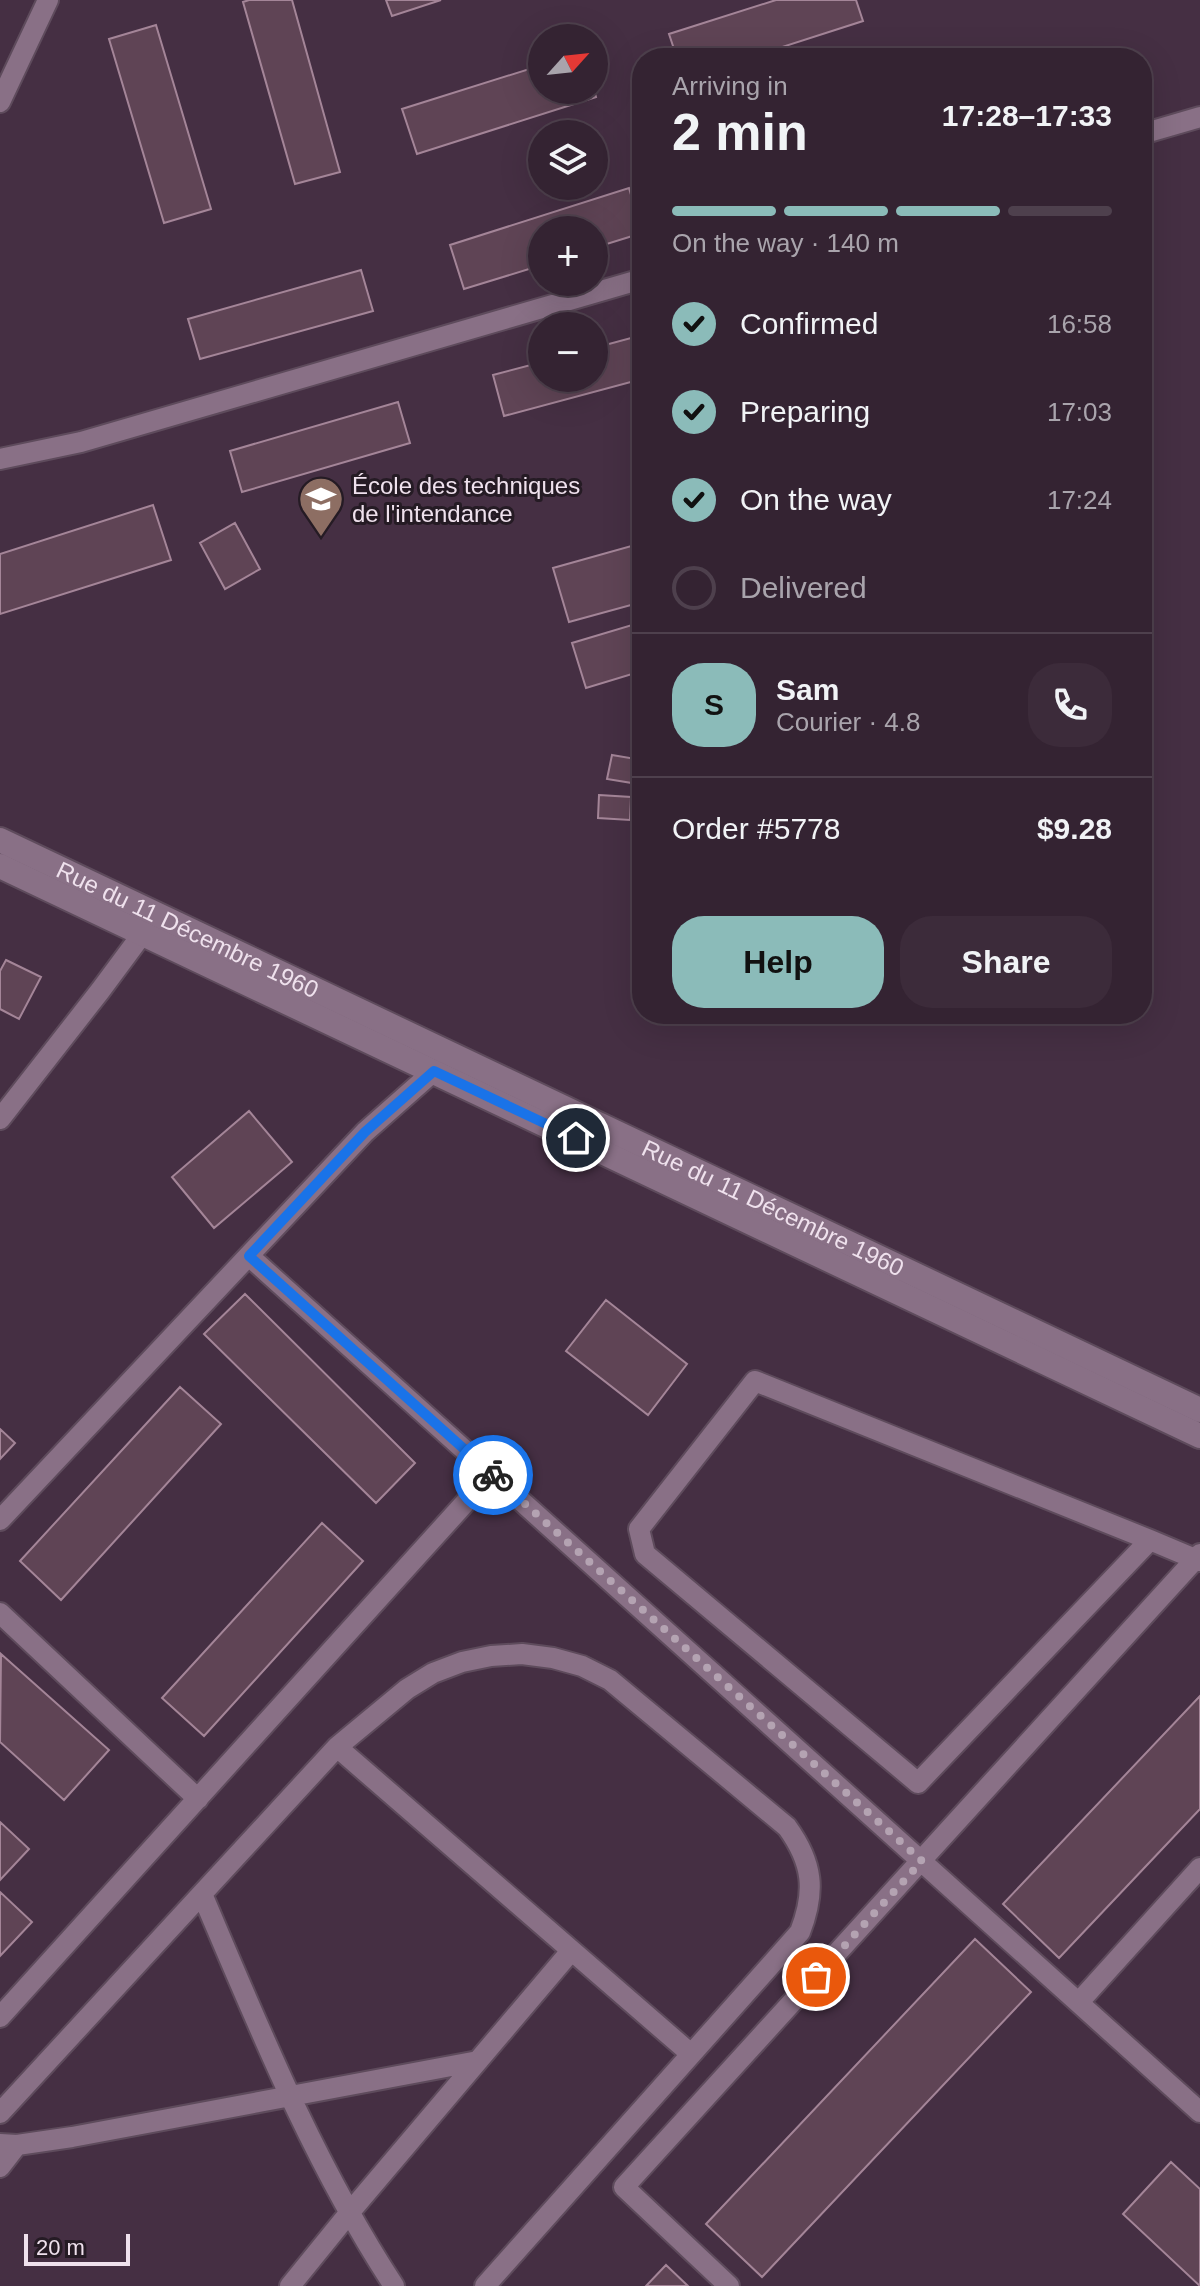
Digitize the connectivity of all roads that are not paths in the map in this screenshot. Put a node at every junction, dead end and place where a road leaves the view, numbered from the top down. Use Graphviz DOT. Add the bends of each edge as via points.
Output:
graph roads {
  1 [pos="48,0"];
  2 [pos="0,102"];
  3 [pos="1200,117"];
  4 [pos="1152,131"];
  5 [pos="632,282"];
  6 [pos="0,459"];
  7 [pos="0,840"];
  8 [pos="0,866"];
  9 [pos="143,933"];
  10 [pos="434,1071"];
  11 [pos="0,1119"];
  12 [pos="249,1256"];
  13 [pos="1200,1410"];
  14 [pos="1200,1436"];
  15 [pos="492,1473"];
  16 [pos="0,1520"];
  17 [pos="1150,1540"];
  18 [pos="1199,1558"];
  19 [pos="0,1613"];
  20 [pos="337,1747"];
  21 [pos="198,1799"];
  22 [pos="922,1861"];
  23 [pos="1200,1868"];
  24 [pos="202,1894"];
  25 [pos="571,1951"];
  26 [pos="1079,2002"];
  27 [pos="0,2017"];
  28 [pos="691,2054"];
  29 [pos="478,2061"];
  30 [pos="289,2096"];
  31 [pos="1200,2112"];
  32 [pos="0,2113"];
  33 [pos="9,2144"];
  34 [pos="0,2167"];
  35 [pos="350,2212"];
  36 [pos="290,2286"];
  37 [pos="394,2286"];
  38 [pos="485,2286"];
  39 [pos="729,2286"];
  1 -- 2 [label="lane"];
  3 -- 4 [label="lane"];
  5 -- 6 [label="lane" via="81,442"];
  7 -- 13 [label="main road, Rue du 11 Décembre 1960"];
  8 -- 9 [label="main road, Rue du 11 Décembre 1960"];
  9 -- 10 [label="main road, Rue du 11 Décembre 1960"];
  9 -- 11 [label="lane"];
  10 -- 12 [label="lane" via="365,1132"];
  10 -- 14 [label="main road, Rue du 11 Décembre 1960"];
  12 -- 15 [label="lane"];
  12 -- 16 [label="lane"];
  15 -- 21 [label="lane"];
  15 -- 22 [label="lane"];
  17 -- 17 [label="lane" via="755,1381 639,1529 645,1554 918,1783"];
  17 -- 18 [label="lane"];
  18 -- 22 [label="lane"];
  19 -- 21 [label="lane"];
  20 -- 24 [label="lane"];
  20 -- 25 [label="lane"];
  20 -- 28 [label="lane" via="433,1673 491,1656 553,1658 610,1680 787,1827 800,1845 811,1889 800,1932"];
  21 -- 27 [label="lane"];
  22 -- 26 [label="lane"];
  22 -- 39 [label="lane" via="624,2187"];
  23 -- 26 [label="lane"];
  24 -- 30 [label="lane"];
  24 -- 32 [label="lane"];
  25 -- 28 [label="lane"];
  25 -- 29 [label="lane"];
  26 -- 31 [label="lane"];
  28 -- 38 [label="lane"];
  29 -- 30 [label="lane"];
  29 -- 35 [label="lane"];
  30 -- 33 [label="lane"];
  30 -- 35 [label="lane"];
  33 -- 34 [label="lane"];
  35 -- 36 [label="lane"];
  35 -- 37 [label="lane"];
}
